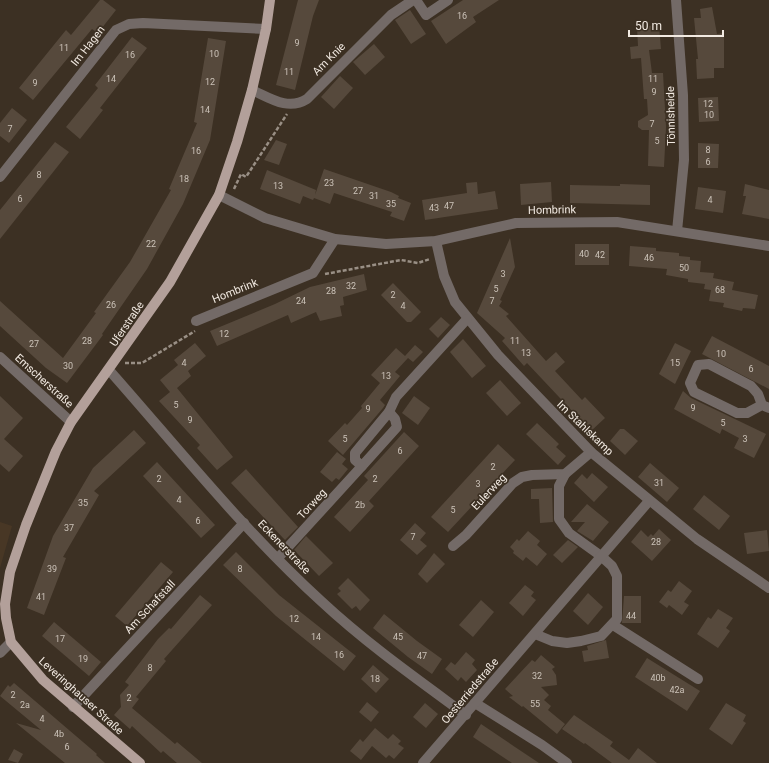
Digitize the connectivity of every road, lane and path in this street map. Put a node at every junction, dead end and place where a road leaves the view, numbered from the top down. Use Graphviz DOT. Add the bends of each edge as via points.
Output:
graph roads {
  1 [pos="270,0"];
  2 [pos="414,0"];
  3 [pos="448,0"];
  4 [pos="676,0"];
  5 [pos="266,29"];
  6 [pos="252,90"];
  7 [pos="292,105"];
  8 [pos="0,177"];
  9 [pos="218,195"];
  10 [pos="229,200"];
  11 [pos="677,231"];
  12 [pos="335,239"];
  13 [pos="436,242"];
  14 [pos="769,246"];
  15 [pos="439,256"];
  16 [pos="313,273"];
  17 [pos="467,319"];
  18 [pos="196,320"];
  19 [pos="0,357"];
  20 [pos="112,366"];
  21 [pos="766,406"];
  22 [pos="389,412"];
  23 [pos="71,422"];
  24 [pos="591,452"];
  25 [pos="362,466"];
  26 [pos="565,474"];
  27 [pos="649,501"];
  28 [pos="244,523"];
  29 [pos="454,546"];
  30 [pos="601,556"];
  31 [pos="278,558"];
  32 [pos="769,588"];
  33 [pos="3,597"];
  34 [pos="613,625"];
  35 [pos="535,634"];
  36 [pos="11,642"];
  37 [pos="0,653"];
  38 [pos="698,679"];
  39 [pos="475,703"];
  40 [pos="73,707"];
  41 [pos="466,715"];
  42 [pos="140,763"];
  43 [pos="424,763"];
  44 [pos="567,763"];
  1 -- 5 [label="main road, Uferstraße"];
  2 -- 3 [label="street, Am Knie" via="426,15"];
  2 -- 7 [label="street, Am Knie" via="391,14 306,99"];
  4 -- 11 [label="street, Tönnisheide" via="683,94 684,160"];
  5 -- 6 [label="main road, Uferstraße"];
  5 -- 8 [label="street, Im Hagen" via="143,23 128,24 116,30"];
  6 -- 7 [label="street"];
  6 -- 9 [label="main road, Uferstraße"];
  7 -- 10 [label="path" via="246,177 241,174"];
  9 -- 10 [label="street, Hombrink"];
  9 -- 20 [label="main road, Uferstraße" via="170,282"];
  10 -- 12 [label="street, Hombrink" via="265,218"];
  11 -- 13 [label="street, Hombrink" via="617,222 516,223"];
  11 -- 14 [label="street, Hombrink"];
  12 -- 13 [label="street, Hombrink" via="386,244"];
  12 -- 16 [label="street"];
  13 -- 15 [label="street, Im Stahlskamp"];
  15 -- 16 [label="path" via="418,264 401,260 321,274"];
  15 -- 17 [label="street, Im Stahlskamp" via="455,302"];
  16 -- 18 [label="street, Hombrink"];
  17 -- 22 [label="street" via="396,397"];
  17 -- 24 [label="street, Im Stahlskamp"];
  18 -- 20 [label="path" via="195,331 142,363"];
  19 -- 23 [label="street, Emscherstraße"];
  20 -- 23 [label="main road, Uferstraße"];
  20 -- 28 [label="street, Eckenerstraße"];
  21 -- 21 [label="street" via="751,386 708,364 698,365 690,383 694,392 737,413 747,413"];
  22 -- 25 [label="street" via="355,453 355,460"];
  22 -- 25 [label="street, Torweg" via="397,427"];
  23 -- 33 [label="main road, Uferstraße" via="56,451 26,525"];
  24 -- 26 [label="street"];
  24 -- 27 [label="street, Im Stahlskamp"];
  25 -- 31 [label="street, Torweg"];
  26 -- 29 [label="street, Eulerweg" via="532,475 513,482"];
  26 -- 30 [label="street" via="559,486 559,520 569,533"];
  27 -- 30 [label="street, Oesterriedstraße"];
  27 -- 32 [label="street, Im Stahlskamp" via="697,539"];
  28 -- 31 [label="street, Eckenerstraße"];
  28 -- 40 [label="street, Am Schafstall"];
  30 -- 34 [label="street" via="612,566 617,576 617,619"];
  30 -- 35 [label="street, Oesterriedstraße"];
  31 -- 41 [label="street, Eckenerstraße" via="321,602 404,670"];
  33 -- 36 [label="main road, Uferstraße"];
  34 -- 35 [label="street" via="601,636 567,643 552,641"];
  34 -- 38 [label="street"];
  35 -- 39 [label="street, Oesterriedstraße"];
  36 -- 37 [label="street"];
  36 -- 40 [label="main road, Leveringhauser Straße" via="28,664"];
  39 -- 41 [label="street, Oesterriedstraße"];
  39 -- 44 [label="street"];
  40 -- 42 [label="main road, Leveringhauser Straße"];
  41 -- 43 [label="street, Oesterriedstraße"];
}
